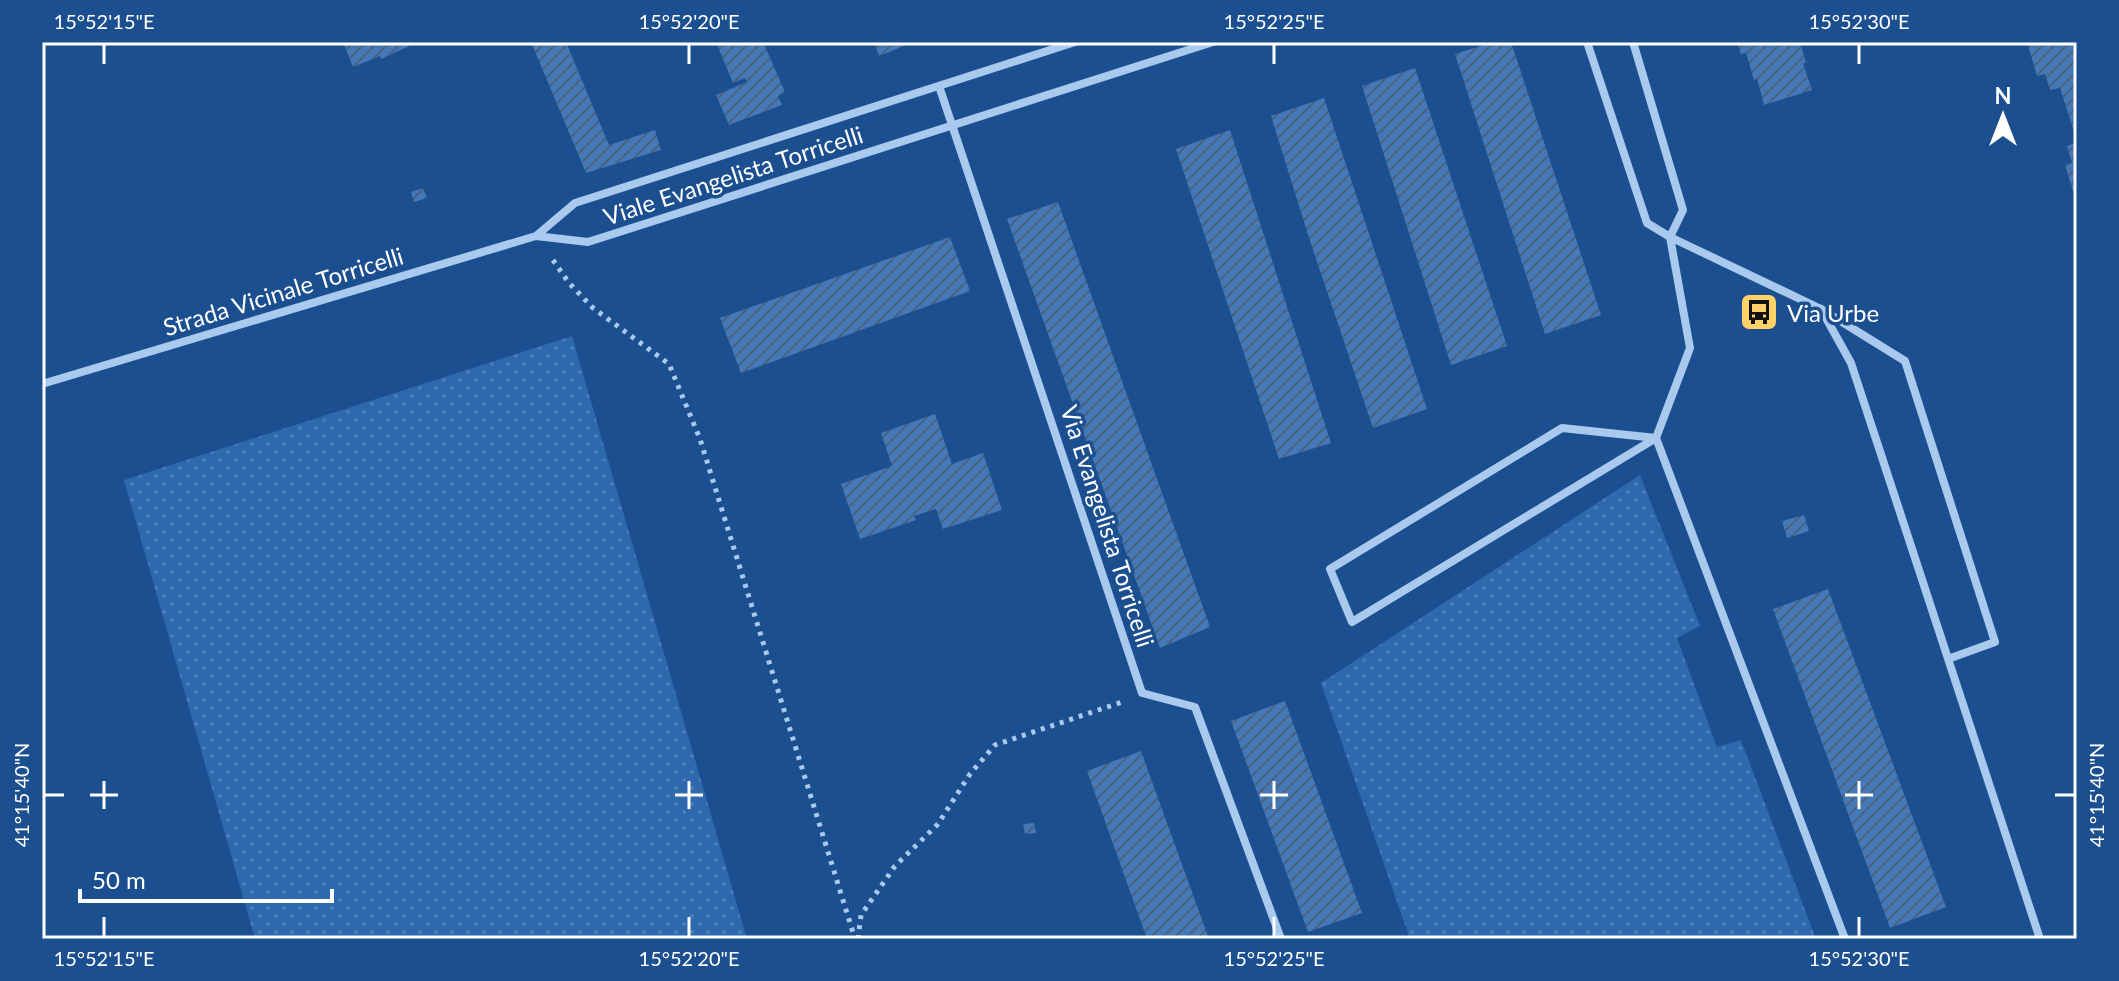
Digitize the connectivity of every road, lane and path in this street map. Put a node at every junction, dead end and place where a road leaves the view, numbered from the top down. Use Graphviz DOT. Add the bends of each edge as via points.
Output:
graph roads {
  1 [pos="1075,42"];
  2 [pos="1213,42"];
  3 [pos="1587,42"];
  4 [pos="1633,42"];
  5 [pos="939,86"];
  6 [pos="953,126"];
  7 [pos="536,236"];
  8 [pos="1670,237"];
  9 [pos="1821,309"];
  10 [pos="42,384"];
  11 [pos="1656,438"];
  12 [pos="1948,659"];
  13 [pos="1142,693"];
  14 [pos="857,939"];
  15 [pos="1281,939"];
  16 [pos="1845,939"];
  17 [pos="2040,939"];
  1 -- 5 [label="street, Viale Evangelista Torricelli"];
  2 -- 6 [label="street, Viale Evangelista Torricelli"];
  3 -- 8 [label="street" via="1647,223"];
  4 -- 8 [label="street" via="1683,210"];
  5 -- 6 [label="street, Via Evangelista Torricelli"];
  5 -- 7 [label="street, Viale Evangelista Torricelli" via="575,203"];
  6 -- 7 [label="street, Viale Evangelista Torricelli" via="588,242"];
  6 -- 13 [label="street, Via Evangelista Torricelli"];
  7 -- 10 [label="street, Strada Vicinale Torricelli"];
  7 -- 14 [label="path" via="593,308 669,364 700,439"];
  8 -- 9 [label="street"];
  8 -- 11 [label="street" via="1690,348"];
  9 -- 12 [label="street" via="1851,363"];
  9 -- 12 [label="street" via="1905,361 1995,642"];
  11 -- 11 [label="street" via="1562,428 1330,569 1352,622"];
  11 -- 16 [label="street"];
  12 -- 17 [label="street"];
  13 -- 14 [label="path" via="995,745 938,824 895,866 861,915"];
  13 -- 15 [label="street" via="1195,707"];
}
